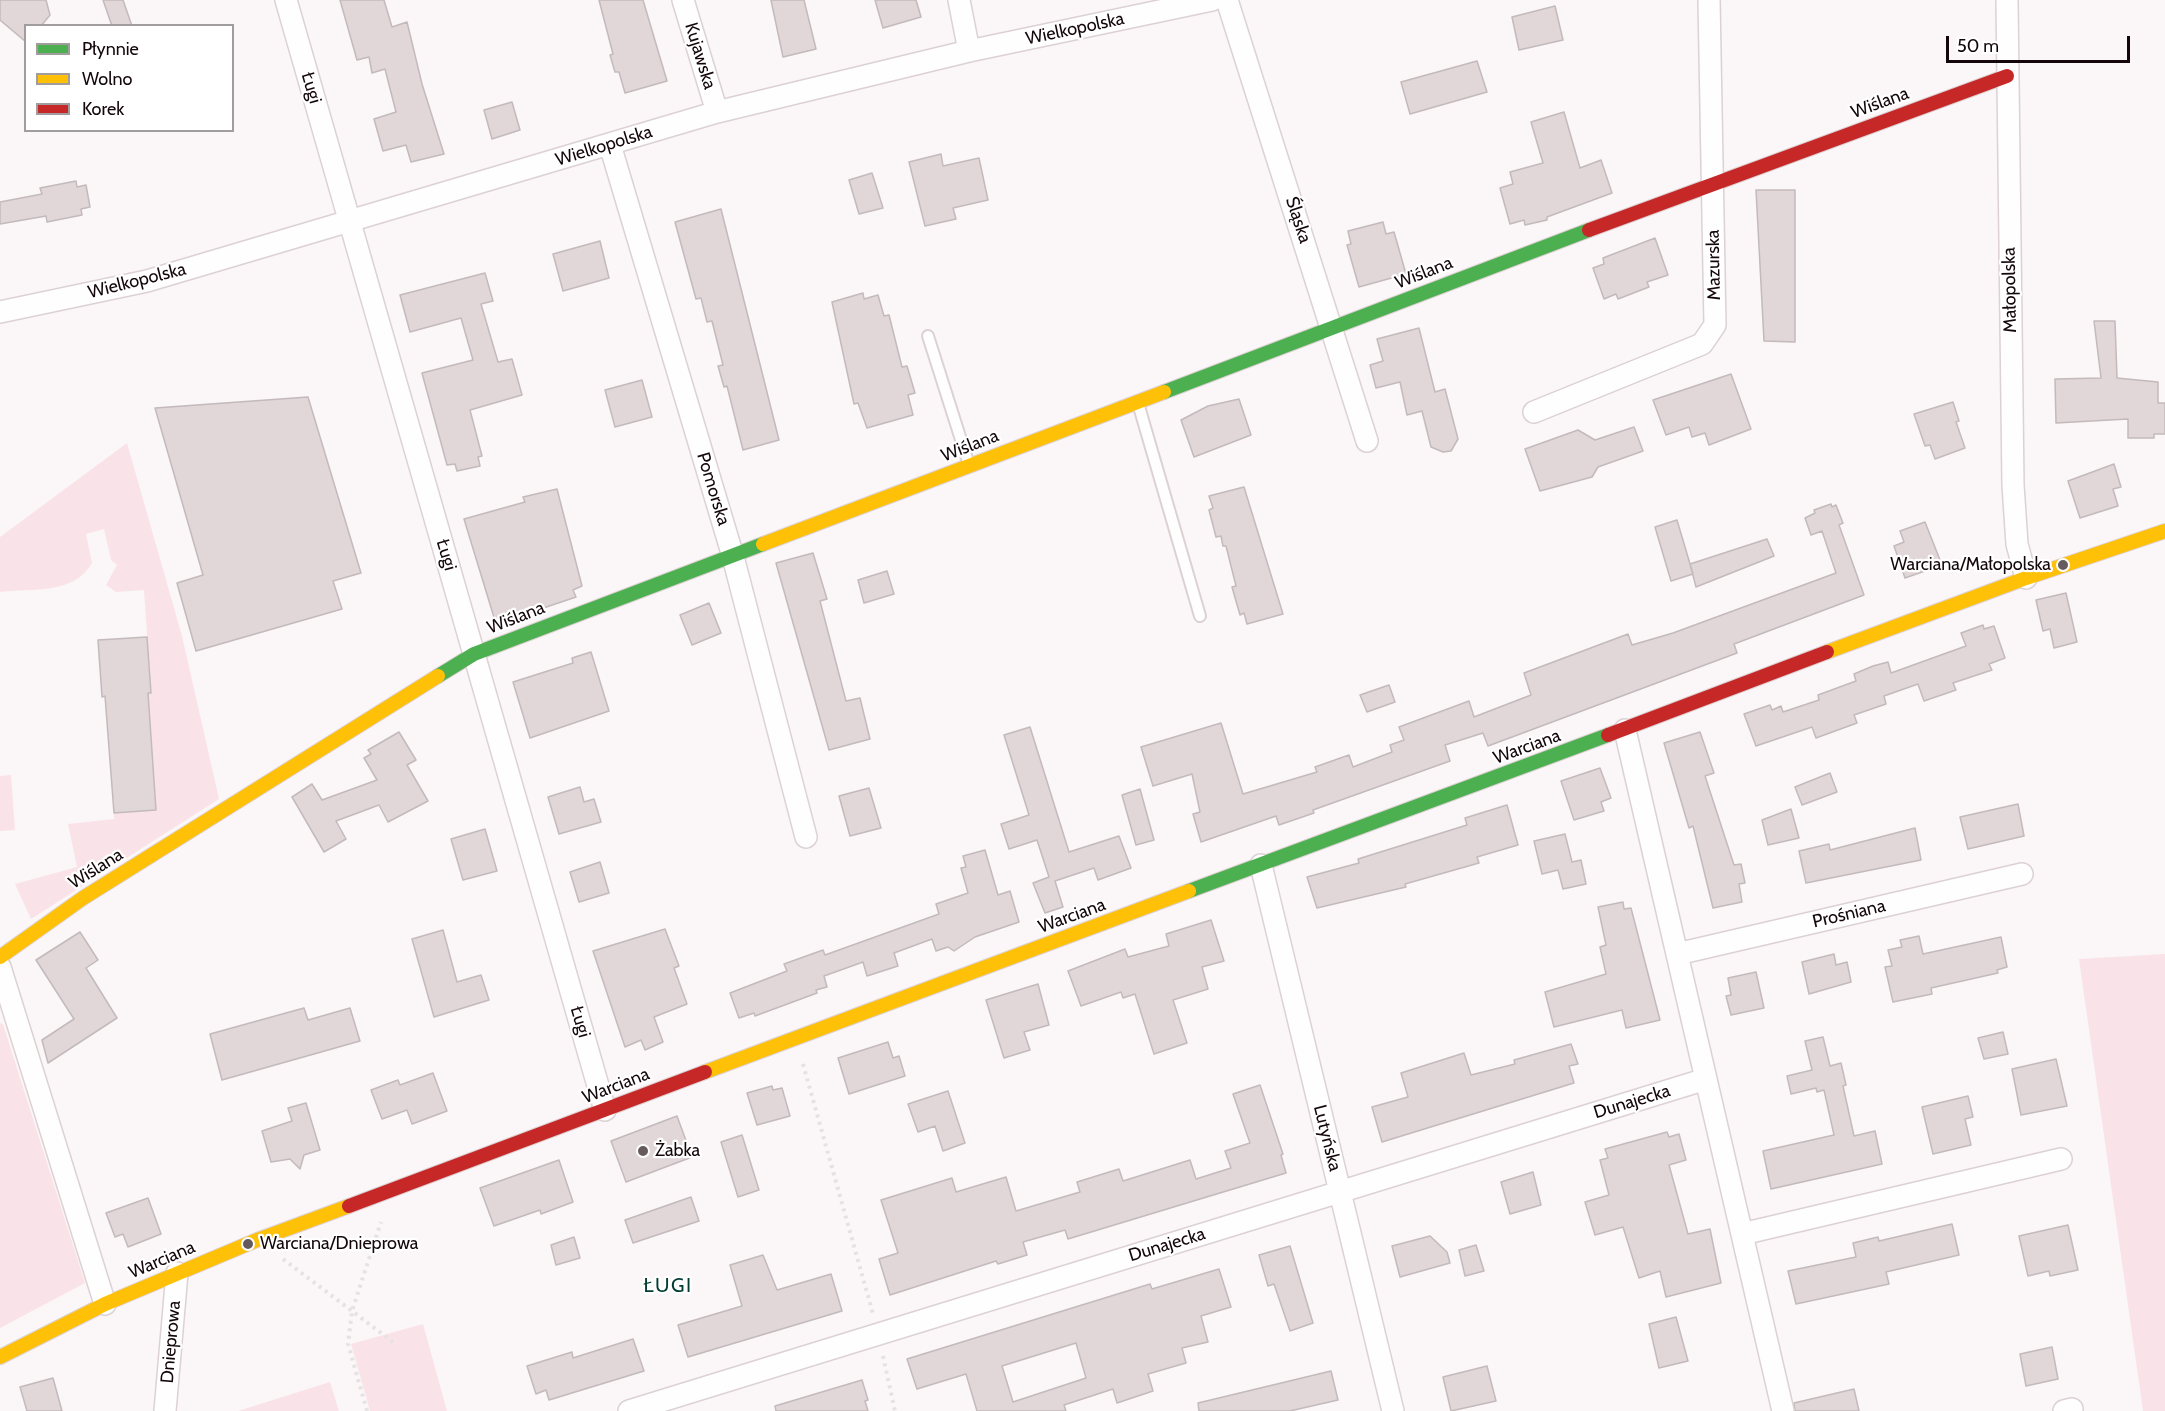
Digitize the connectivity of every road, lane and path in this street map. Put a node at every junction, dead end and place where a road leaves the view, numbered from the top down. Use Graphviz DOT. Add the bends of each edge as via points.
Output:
graph roads {
  1 [pos="286,0"];
  2 [pos="683,0"];
  3 [pos="959,0"];
  4 [pos="1212,0"];
  5 [pos="1227,0"];
  6 [pos="1708,0"];
  7 [pos="2007,0"];
  8 [pos="969,51"];
  9 [pos="2007,76"];
  10 [pos="717,112"];
  11 [pos="610,145"];
  12 [pos="1713,183"];
  13 [pos="350,221"];
  14 [pos="0,312"];
  15 [pos="1332,327"];
  16 [pos="928,336"];
  17 [pos="1138,401"];
  18 [pos="1534,412"];
  19 [pos="1367,441"];
  20 [pos="969,465"];
  21 [pos="2165,531"];
  22 [pos="732,553"];
  23 [pos="2026,578"];
  24 [pos="1200,616"];
  25 [pos="474,654"];
  26 [pos="1625,730"];
  27 [pos="806,837"];
  28 [pos="1261,865"];
  29 [pos="2022,874"];
  30 [pos="1677,954"];
  31 [pos="0,957"];
  32 [pos="0,967"];
  33 [pos="796,1038"];
  34 [pos="1706,1079"];
  35 [pos="605,1110"];
  36 [pos="2061,1159"];
  37 [pos="391,1190"];
  38 [pos="1340,1191"];
  39 [pos="1742,1234"];
  40 [pos="257,1240"];
  41 [pos="177,1273"];
  42 [pos="105,1304"];
  43 [pos="352,1311"];
  44 [pos="878,1334"];
  45 [pos="393,1342"];
  46 [pos="0,1357"];
  47 [pos="165,1411"];
  48 [pos="367,1411"];
  49 [pos="629,1411"];
  50 [pos="895,1411"];
  51 [pos="1393,1411"];
  52 [pos="1784,1411"];
  1 -- 13 [label="street, Ługi"];
  2 -- 10 [label="street, Kujawska"];
  3 -- 8 [label="street"];
  4 -- 8 [label="street, Wielkopolska"];
  5 -- 15 [label="street, Śląska"];
  6 -- 12 [label="street, Mazurska"];
  7 -- 9 [label="street, Małopolska"];
  8 -- 10 [label="street, Wielkopolska"];
  9 -- 12 [label="street, Wiślana"];
  9 -- 23 [label="street, Małopolska" via="2013,485 2017,544"];
  10 -- 11 [label="street, Wielkopolska"];
  11 -- 13 [label="street, Wielkopolska"];
  11 -- 22 [label="street, Pomorska"];
  12 -- 15 [label="street, Wiślana"];
  12 -- 18 [label="street, Mazurska" via="1715,325 1702,344"];
  13 -- 14 [label="street, Wielkopolska" via="147,281"];
  13 -- 25 [label="street, Ługi"];
  15 -- 17 [label="street, Wiślana"];
  15 -- 19 [label="street, Śląska"];
  16 -- 20 [label="lane"];
  17 -- 20 [label="street, Wiślana"];
  17 -- 24 [label="lane"];
  20 -- 22 [label="street, Wiślana"];
  21 -- 23 [label="street, Warciana"];
  22 -- 25 [label="street, Wiślana"];
  22 -- 27 [label="street, Pomorska"];
  23 -- 26 [label="street, Warciana"];
  25 -- 31 [label="street, Wiślana" via="82,898"];
  25 -- 35 [label="street, Ługi"];
  26 -- 28 [label="street, Warciana"];
  26 -- 30 [label="street"];
  28 -- 33 [label="street, Warciana"];
  28 -- 38 [label="street, Lutyńska"];
  29 -- 30 [label="street, Prośniana"];
  30 -- 34 [label="street"];
  32 -- 42 [label="street"];
  33 -- 35 [label="street, Warciana"];
  33 -- 44 [label="path"];
  34 -- 38 [label="street, Dunajecka"];
  34 -- 39 [label="street"];
  35 -- 37 [label="street, Warciana"];
  36 -- 39 [label="street"];
  37 -- 40 [label="street, Warciana"];
  37 -- 43 [label="path"];
  38 -- 44 [label="street, Dunajecka"];
  38 -- 51 [label="street, Lutyńska"];
  39 -- 52 [label="street"];
  40 -- 41 [label="street, Warciana"];
  40 -- 43 [label="path"];
  41 -- 42 [label="street, Warciana"];
  41 -- 47 [label="street, Dnieprowa"];
  42 -- 46 [label="street, Warciana"];
  43 -- 45 [label="path"];
  43 -- 48 [label="path" via="348,1344"];
  44 -- 49 [label="street, Dunajecka"];
  44 -- 50 [label="path"];
}
